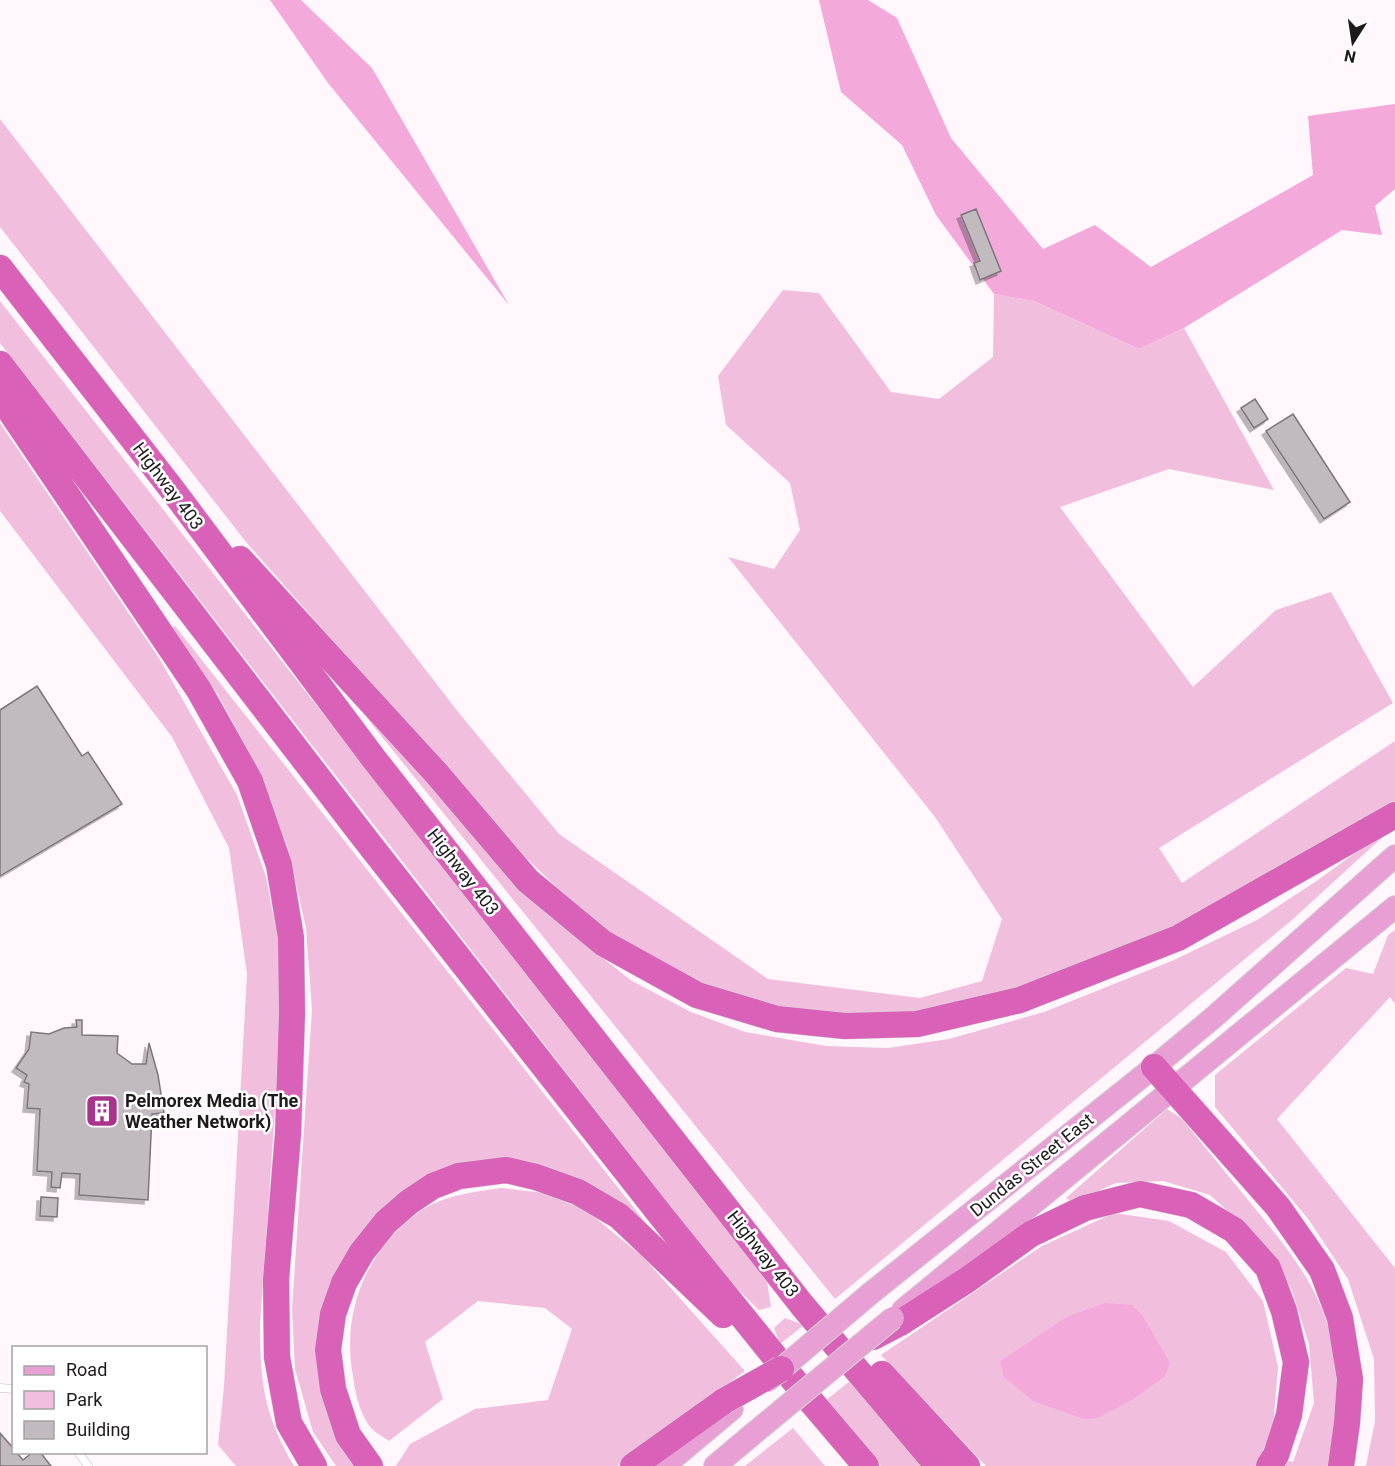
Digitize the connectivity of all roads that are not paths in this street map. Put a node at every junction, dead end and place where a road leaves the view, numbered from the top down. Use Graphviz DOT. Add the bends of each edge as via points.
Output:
graph roads {
  1 [pos="0,268"];
  2 [pos="0,364"];
  3 [pos="0,396"];
  4 [pos="171,488"];
  5 [pos="1395,815"];
  6 [pos="1395,856"];
  7 [pos="1395,907"];
  8 [pos="1154,1067"];
  9 [pos="1172,1089"];
  10 [pos="802,1305"];
  11 [pos="897,1321"];
  12 [pos="867,1340"];
  13 [pos="781,1369"];
  14 [pos="809,1399"];
  15 [pos="728,1405"];
  16 [pos="314,1466"];
  17 [pos="370,1466"];
  18 [pos="633,1466"];
  19 [pos="663,1466"];
  20 [pos="715,1466"];
  21 [pos="866,1466"];
  22 [pos="938,1466"];
  23 [pos="967,1466"];
  24 [pos="1269,1466"];
  25 [pos="1341,1466"];
  1 -- 4 [label="highway, Highway 403"];
  2 -- 14 [label="highway" via="380,858"];
  3 -- 16 [label="highway" via="199,690 250,781 279,865 291,938 292,1014 288,1134 276,1280 277,1357 289,1423"];
  4 -- 5 [label="highway" via="262,580 528,881 603,943 697,995 777,1019 845,1026 917,1024 1020,1000 1178,938"];
  4 -- 10 [label="highway, Highway 403" via="374,759"];
  6 -- 8 [label="main road, Dundas Street East"];
  7 -- 9 [label="main road, Dundas Street East"];
  8 -- 9 [label="highway"];
  8 -- 13 [label="main road, Dundas Street East, bridge"];
  9 -- 11 [label="main road, Dundas Street East"];
  9 -- 25 [label="highway" via="1278,1207 1322,1270 1340,1318 1350,1379"];
  10 -- 22 [label="highway, Highway 403"];
  10 -- 23 [label="highway" via="863,1354"];
  11 -- 12 [label="highway, bridge"];
  11 -- 24 [label="highway" via="967,1281 1031,1234 1085,1208 1140,1194 1191,1205 1234,1230 1268,1268 1284,1311 1296,1362 1289,1415"];
  12 -- 20 [label="main road, bridge"];
  13 -- 15 [label="highway, bridge"];
  14 -- 17 [label="highway" via="619,1215 578,1192 536,1177 506,1170 459,1176 433,1186 386,1222 344,1283 333,1314 328,1350 333,1389 348,1435"];
  14 -- 21 [label="highway"];
  15 -- 18 [label="highway"];
  15 -- 19 [label="main road"];
}
